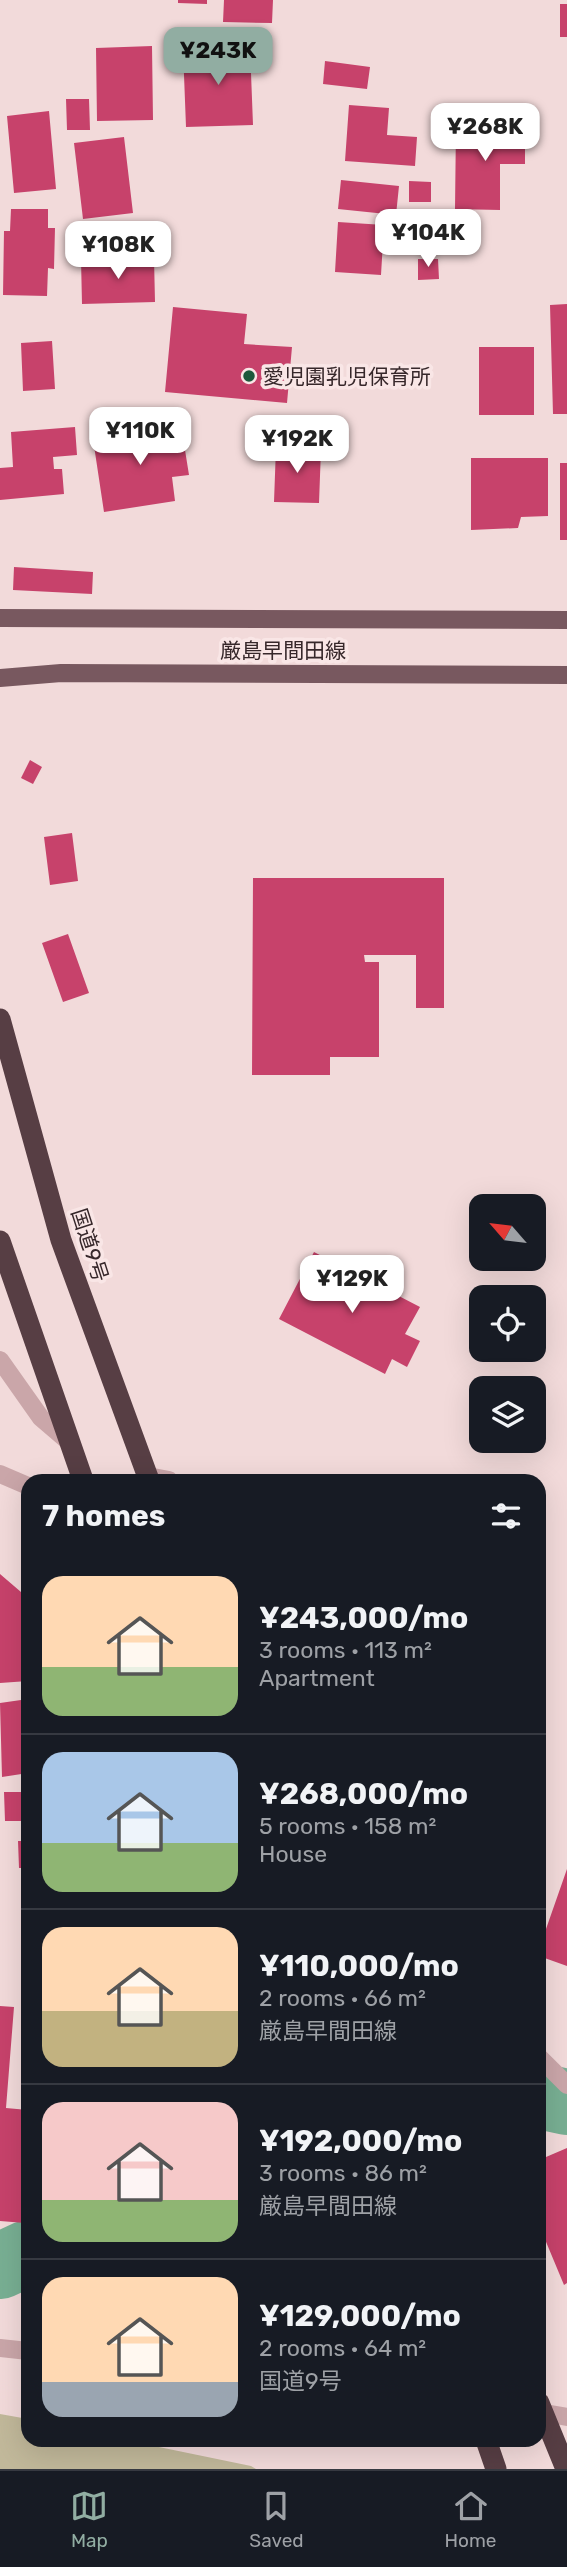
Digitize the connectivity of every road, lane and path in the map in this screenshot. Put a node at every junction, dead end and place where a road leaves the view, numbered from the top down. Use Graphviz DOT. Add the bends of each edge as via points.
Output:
graph roads {
  1 [pos="0,618"];
  2 [pos="567,620"];
  3 [pos="567,675"];
  4 [pos="0,678"];
  5 [pos="0,1019"];
  6 [pos="0,1241"];
  7 [pos="0,1360"];
  8 [pos="69,1442"];
  9 [pos="0,1474"];
  10 [pos="81,1474"];
  11 [pos="147,1474"];
  12 [pos="21,1483"];
  13 [pos="546,2064"];
  14 [pos="567,2085"];
  15 [pos="0,2348"];
  16 [pos="21,2350"];
  17 [pos="546,2411"];
  18 [pos="567,2417"];
  19 [pos="546,2423"];
  20 [pos="488,2447"];
  21 [pos="496,2469"];
  22 [pos="566,2469"];
  1 -- 2 [label="main road, 厳島早間田線"];
  3 -- 4 [label="main road, 厳島早間田線" via="61,673"];
  5 -- 11 [label="highway, 国道9号" via="61,1240"];
  6 -- 8 [label="highway"];
  7 -- 8 [label="street" via="41,1418"];
  8 -- 10 [label="highway"];
  9 -- 12 [label="street"];
  13 -- 14 [label="street"];
  15 -- 16 [label="street"];
  17 -- 18 [label="street"];
  19 -- 22 [label="highway"];
  20 -- 21 [label="highway"];
}
